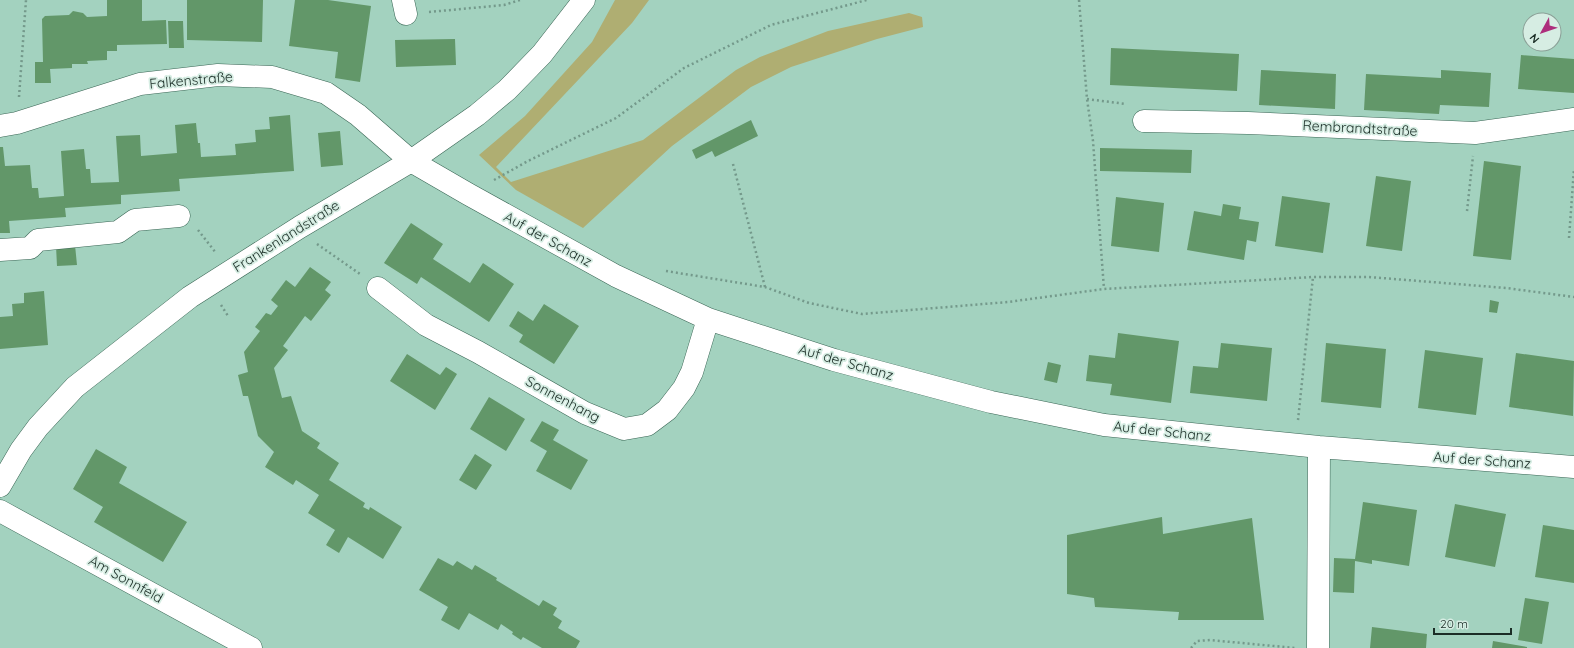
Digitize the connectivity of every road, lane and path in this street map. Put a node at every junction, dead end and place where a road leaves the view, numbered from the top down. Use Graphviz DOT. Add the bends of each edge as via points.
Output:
graph roads {
  1 [pos="26,0"];
  2 [pos="520,0"];
  3 [pos="584,0"];
  4 [pos="867,0"];
  5 [pos="1079,0"];
  6 [pos="404,7"];
  7 [pos="20,77"];
  8 [pos="1087,100"];
  9 [pos="1574,119"];
  10 [pos="1144,121"];
  11 [pos="0,126"];
  12 [pos="411,161"];
  13 [pos="733,164"];
  14 [pos="1472,166"];
  15 [pos="1574,169"];
  16 [pos="468,194"];
  17 [pos="1467,211"];
  18 [pos="179,216"];
  19 [pos="1569,238"];
  20 [pos="316,244"];
  21 [pos="0,250"];
  22 [pos="660,272"];
  23 [pos="1313,278"];
  24 [pos="765,287"];
  25 [pos="378,288"];
  26 [pos="1104,289"];
  27 [pos="1574,296"];
  28 [pos="708,319"];
  29 [pos="1296,445"];
  30 [pos="1319,447"];
  31 [pos="1574,467"];
  32 [pos="0,486"];
  33 [pos="0,511"];
  34 [pos="251,648"];
  35 [pos="1191,648"];
  36 [pos="1299,648"];
  37 [pos="1318,648"];
  1 -- 7 [label="path"];
  2 -- 6 [label="path" via="504,5"];
  3 -- 12 [label="street, Frankenlandstraße" via="542,54 507,90 477,115"];
  4 -- 16 [label="path" via="771,25 684,68 616,118"];
  5 -- 8 [label="path"];
  8 -- 10 [label="path" via="1134,105"];
  8 -- 26 [label="path" via="1093,140"];
  9 -- 10 [label="street, Rembrandtstraße" via="1475,133"];
  11 -- 12 [label="street, Falkenstraße" via="140,84 218,75 272,77 326,93 358,115"];
  12 -- 16 [label="street, Auf der Schanz"];
  12 -- 32 [label="street, Frankenlandstraße" via="300,226 190,297 75,387 38,427"];
  13 -- 24 [label="path"];
  14 -- 17 [label="path"];
  15 -- 19 [label="path"];
  16 -- 28 [label="street, Auf der Schanz" via="616,276"];
  18 -- 21 [label="street" via="135,220 118,232 38,240 30,248"];
  20 -- 25 [label="path"];
  22 -- 24 [label="path"];
  23 -- 26 [label="path"];
  23 -- 27 [label="path" via="1369,277"];
  23 -- 29 [label="path"];
  24 -- 26 [label="path" via="809,303 862,314 1008,302"];
  25 -- 28 [label="street, Sonnenhang" via="426,325 585,413 624,429 647,425 667,410 684,388 692,372"];
  28 -- 29 [label="street, Auf der Schanz" via="834,360 991,402 1104,425"];
  29 -- 30 [label="street, Auf der Schanz"];
  30 -- 31 [label="street, Auf der Schanz"];
  30 -- 37 [label="street"];
  33 -- 34 [label="street, Am Sonnfeld"];
  35 -- 36 [label="path" via="1196,641 1210,640"];
}
